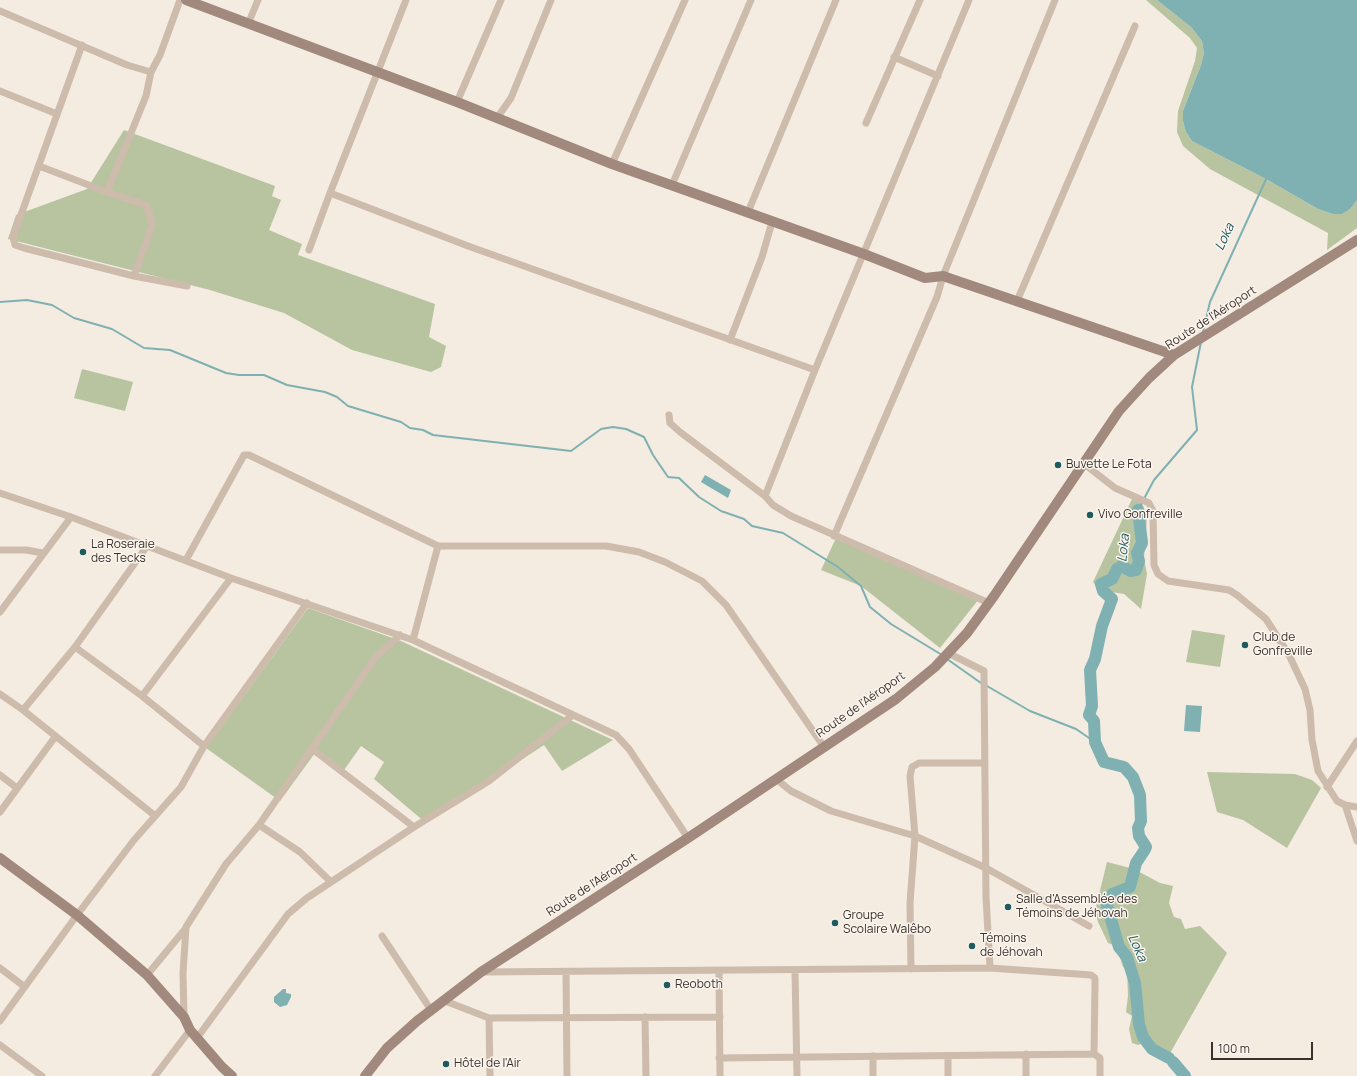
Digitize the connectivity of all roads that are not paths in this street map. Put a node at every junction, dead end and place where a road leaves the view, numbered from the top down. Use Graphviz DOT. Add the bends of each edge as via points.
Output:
graph roads {
  1 [pos="180,0"];
  2 [pos="186,0"];
  3 [pos="258,0"];
  4 [pos="406,0"];
  5 [pos="501,0"];
  6 [pos="551,0"];
  7 [pos="685,0"];
  8 [pos="751,0"];
  9 [pos="836,0"];
  10 [pos="920,0"];
  11 [pos="969,0"];
  12 [pos="1055,0"];
  13 [pos="0,11"];
  14 [pos="248,24"];
  15 [pos="1135,26"];
  16 [pos="82,45"];
  17 [pos="894,57"];
  18 [pos="151,72"];
  19 [pos="376,72"];
  20 [pos="938,76"];
  21 [pos="0,91"];
  22 [pos="457,102"];
  23 [pos="57,114"];
  24 [pos="497,118"];
  25 [pos="866,123"];
  26 [pos="612,164"];
  27 [pos="38,166"];
  28 [pos="672,185"];
  29 [pos="107,192"];
  30 [pos="330,193"];
  31 [pos="748,212"];
  32 [pos="772,222"];
  33 [pos="1357,240"];
  34 [pos="309,250"];
  35 [pos="864,254"];
  36 [pos="134,276"];
  37 [pos="943,276"];
  38 [pos="187,286"];
  39 [pos="1017,301"];
  40 [pos="730,340"];
  41 [pos="1174,355"];
  42 [pos="815,370"];
  43 [pos="669,415"];
  44 [pos="1083,463"];
  45 [pos="0,493"];
  46 [pos="765,496"];
  47 [pos="71,517"];
  48 [pos="834,536"];
  49 [pos="148,546"];
  50 [pos="438,546"];
  51 [pos="0,550"];
  52 [pos="44,553"];
  53 [pos="186,560"];
  54 [pos="231,578"];
  55 [pos="307,603"];
  56 [pos="989,603"];
  57 [pos="0,612"];
  58 [pos="400,636"];
  59 [pos="413,640"];
  60 [pos="75,647"];
  61 [pos="948,652"];
  62 [pos="0,694"];
  63 [pos="142,696"];
  64 [pos="23,710"];
  65 [pos="573,715"];
  66 [pos="55,737"];
  67 [pos="1357,741"];
  68 [pos="204,746"];
  69 [pos="824,747"];
  70 [pos="312,748"];
  71 [pos="984,763"];
  72 [pos="0,776"];
  73 [pos="776,779"];
  74 [pos="1327,787"];
  75 [pos="17,788"];
  76 [pos="1345,805"];
  77 [pos="1357,808"];
  78 [pos="0,812"];
  79 [pos="154,815"];
  80 [pos="259,825"];
  81 [pos="414,827"];
  82 [pos="915,836"];
  83 [pos="688,838"];
  84 [pos="1357,841"];
  85 [pos="0,858"];
  86 [pos="986,868"];
  87 [pos="330,882"];
  88 [pos="76,915"];
  89 [pos="1089,926"];
  90 [pos="186,928"];
  91 [pos="382,936"];
  92 [pos="0,968"];
  93 [pos="990,968"];
  94 [pos="911,969"];
  95 [pos="795,970"];
  96 [pos="719,971"];
  97 [pos="481,972"];
  98 [pos="566,972"];
  99 [pos="147,975"];
  100 [pos="25,987"];
  101 [pos="445,1000"];
  102 [pos="431,1010"];
  103 [pos="184,1017"];
  104 [pos="645,1017"];
  105 [pos="720,1017"];
  106 [pos="489,1018"];
  107 [pos="566,1018"];
  108 [pos="0,1021"];
  109 [pos="190,1030"];
  110 [pos="197,1038"];
  111 [pos="0,1045"];
  112 [pos="1026,1054"];
  113 [pos="1094,1054"];
  114 [pos="873,1056"];
  115 [pos="948,1056"];
  116 [pos="719,1058"];
  117 [pos="796,1058"];
  118 [pos="42,1076"];
  119 [pos="155,1076"];
  120 [pos="232,1076"];
  121 [pos="365,1076"];
  122 [pos="490,1076"];
  123 [pos="567,1076"];
  124 [pos="646,1076"];
  125 [pos="720,1076"];
  126 [pos="797,1076"];
  127 [pos="873,1076"];
  128 [pos="948,1076"];
  129 [pos="1026,1076"];
  130 [pos="1100,1076"];
  1 -- 18 [label="street"];
  2 -- 14 [label="street"];
  3 -- 14 [label="street"];
  4 -- 19 [label="street"];
  5 -- 22 [label="street"];
  6 -- 24 [label="street" via="511,98"];
  7 -- 26 [label="street"];
  8 -- 28 [label="street"];
  9 -- 31 [label="street"];
  10 -- 17 [label="street"];
  11 -- 20 [label="street"];
  12 -- 37 [label="street"];
  13 -- 16 [label="street"];
  14 -- 19 [label="street"];
  15 -- 39 [label="street"];
  16 -- 18 [label="street"];
  16 -- 23 [label="street"];
  17 -- 20 [label="street"];
  17 -- 25 [label="street"];
  18 -- 29 [label="street" via="146,96"];
  19 -- 22 [label="street"];
  19 -- 30 [label="street"];
  20 -- 35 [label="street"];
  21 -- 23 [label="street"];
  22 -- 24 [label="street"];
  23 -- 27 [label="street"];
  24 -- 26 [label="street"];
  26 -- 28 [label="street"];
  27 -- 29 [label="street"];
  27 -- 36 [label="street" via="13,237 15,245"];
  28 -- 31 [label="street"];
  29 -- 36 [label="street" via="146,205 149,212 152,226"];
  30 -- 34 [label="street"];
  30 -- 40 [label="street" via="483,252"];
  31 -- 32 [label="street"];
  32 -- 35 [label="street"];
  32 -- 40 [label="street" via="762,257"];
  33 -- 41 [label="street, Route de l'Aéroport"];
  35 -- 37 [label="street" via="925,278"];
  35 -- 42 [label="street"];
  36 -- 38 [label="street"];
  37 -- 39 [label="street"];
  37 -- 48 [label="street" via="937,297"];
  39 -- 41 [label="street"];
  40 -- 42 [label="street"];
  41 -- 44 [label="street, Route de l'Aéroport" via="1149,378 1120,411"];
  42 -- 46 [label="street"];
  43 -- 46 [label="street" via="670,423 680,432"];
  44 -- 56 [label="street, Route de l'Aéroport"];
  44 -- 74 [label="street" via="1115,488 1149,503 1153,511 1154,565 1158,574 1168,581 1229,590 1266,619 1289,655 1305,689 1318,771"];
  45 -- 47 [label="street"];
  46 -- 48 [label="street" via="773,505 791,516"];
  47 -- 49 [label="street"];
  47 -- 52 [label="street"];
  48 -- 56 [label="street"];
  49 -- 53 [label="street"];
  49 -- 60 [label="street"];
  50 -- 53 [label="street" via="256,458 244,455"];
  50 -- 59 [label="street"];
  50 -- 69 [label="street" via="606,546 639,552 702,581 726,605"];
  51 -- 52 [label="street"];
  52 -- 57 [label="street"];
  53 -- 54 [label="street"];
  54 -- 55 [label="street"];
  54 -- 63 [label="street"];
  55 -- 58 [label="street"];
  55 -- 68 [label="street"];
  56 -- 61 [label="street, Route de l'Aéroport"];
  58 -- 59 [label="street"];
  58 -- 70 [label="street" via="376,658"];
  59 -- 65 [label="street"];
  60 -- 63 [label="street"];
  60 -- 64 [label="street"];
  61 -- 69 [label="street, Route de l'Aéroport" via="935,667 896,700"];
  61 -- 71 [label="street" via="984,671"];
  62 -- 64 [label="street"];
  63 -- 68 [label="street"];
  64 -- 66 [label="street"];
  65 -- 81 [label="street" via="489,781"];
  65 -- 83 [label="street" via="616,734 629,749"];
  66 -- 75 [label="street"];
  66 -- 79 [label="street"];
  67 -- 74 [label="street"];
  68 -- 79 [label="street" via="181,787"];
  69 -- 73 [label="street, Route de l'Aéroport"];
  70 -- 80 [label="street"];
  70 -- 81 [label="street"];
  71 -- 82 [label="street" via="919,763 912,767 910,776"];
  71 -- 86 [label="street"];
  72 -- 75 [label="street"];
  73 -- 82 [label="street" via="790,791 832,811"];
  73 -- 83 [label="street, Route de l'Aéroport"];
  74 -- 76 [label="street" via="1337,800"];
  75 -- 78 [label="street"];
  76 -- 77 [label="street"];
  76 -- 84 [label="street"];
  79 -- 88 [label="street"];
  80 -- 87 [label="street" via="300,852"];
  80 -- 90 [label="street" via="226,864"];
  81 -- 87 [label="street"];
  82 -- 86 [label="street"];
  82 -- 94 [label="street" via="910,903"];
  83 -- 97 [label="street, Route de l'Aéroport"];
  85 -- 88 [label="street"];
  86 -- 89 [label="street"];
  86 -- 93 [label="street"];
  87 -- 110 [label="street" via="288,914"];
  88 -- 99 [label="street"];
  88 -- 100 [label="street"];
  90 -- 99 [label="street"];
  90 -- 103 [label="street"];
  91 -- 102 [label="street"];
  92 -- 100 [label="street"];
  93 -- 94 [label="street"];
  93 -- 113 [label="street" via="1091,975 1095,978"];
  94 -- 95 [label="street"];
  95 -- 96 [label="street"];
  95 -- 117 [label="street"];
  96 -- 98 [label="street"];
  96 -- 105 [label="street"];
  97 -- 98 [label="street"];
  97 -- 101 [label="street, Route de l'Aéroport"];
  98 -- 107 [label="street"];
  99 -- 103 [label="street"];
  100 -- 108 [label="street"];
  101 -- 102 [label="street, Route de l'Aéroport"];
  101 -- 106 [label="street"];
  102 -- 121 [label="street, Route de l'Aéroport" via="387,1048"];
  103 -- 109 [label="street"];
  104 -- 105 [label="street"];
  104 -- 107 [label="street"];
  104 -- 124 [label="street"];
  105 -- 116 [label="street"];
  106 -- 107 [label="street"];
  106 -- 122 [label="street"];
  107 -- 123 [label="street"];
  109 -- 110 [label="street"];
  109 -- 119 [label="street"];
  110 -- 120 [label="street"];
  111 -- 118 [label="street"];
  112 -- 113 [label="street"];
  112 -- 115 [label="street"];
  112 -- 129 [label="street"];
  113 -- 130 [label="street" via="1100,1058"];
  114 -- 115 [label="street"];
  114 -- 117 [label="street"];
  114 -- 127 [label="street"];
  115 -- 128 [label="street"];
  116 -- 117 [label="street"];
  116 -- 125 [label="street"];
  117 -- 126 [label="street"];
}
